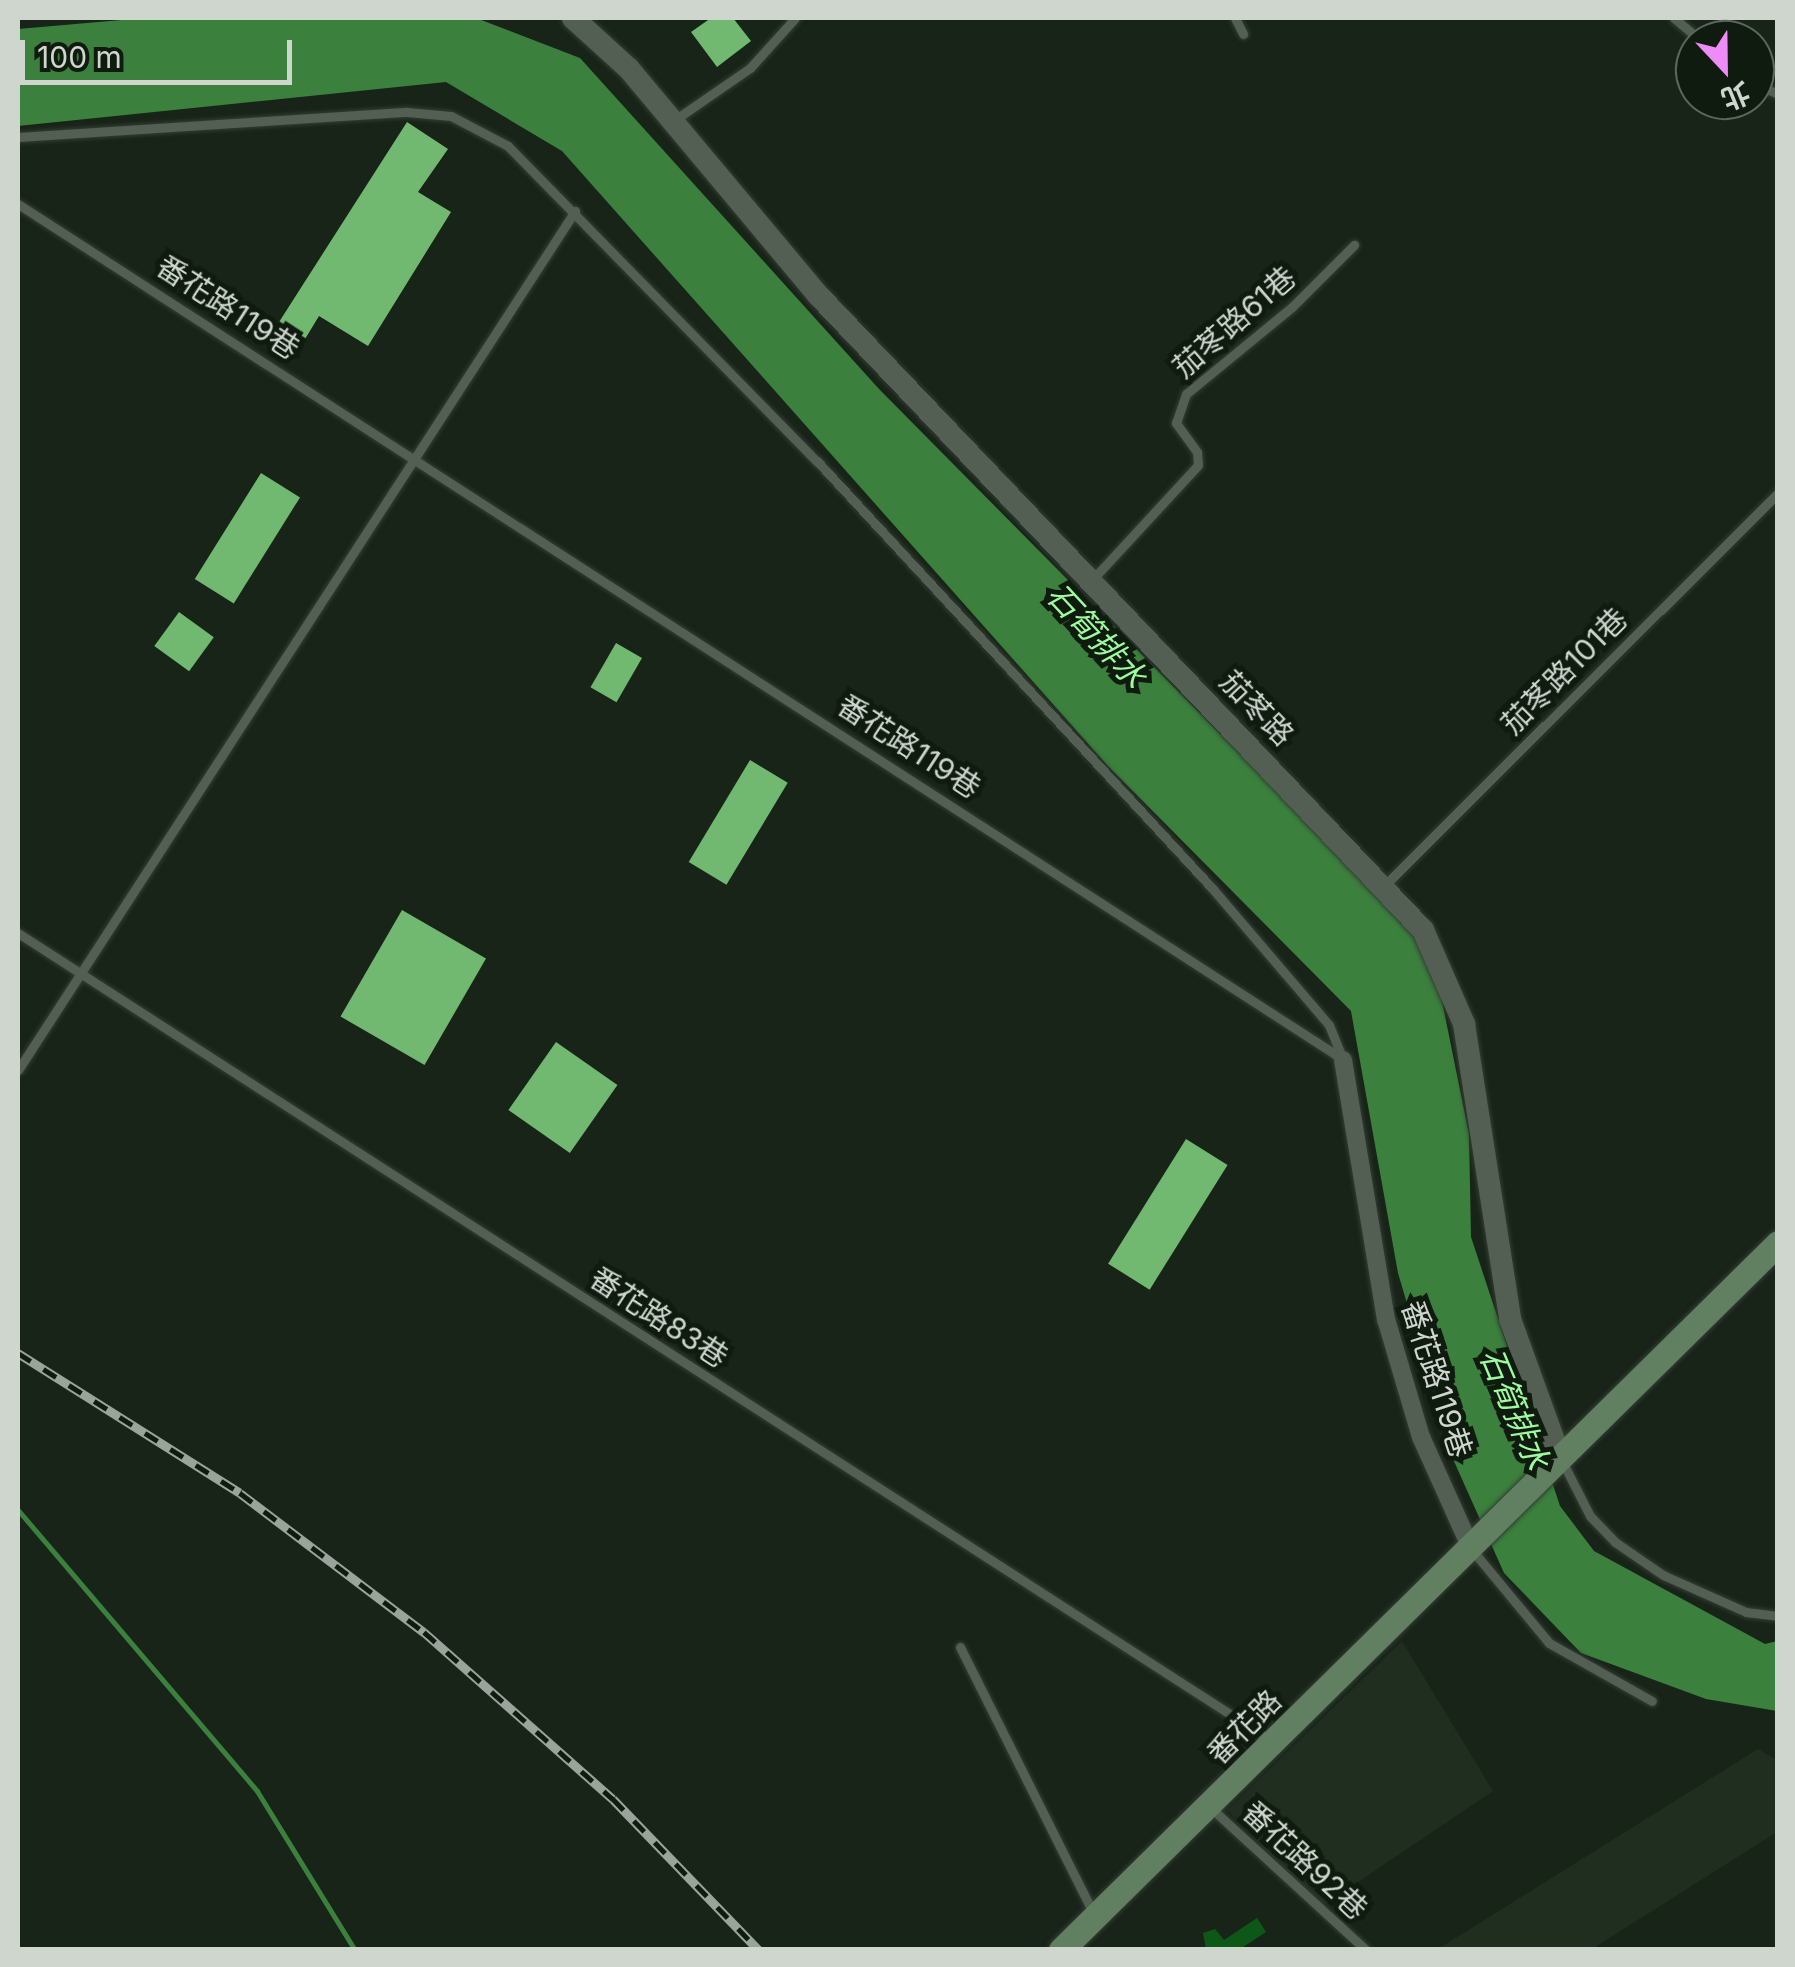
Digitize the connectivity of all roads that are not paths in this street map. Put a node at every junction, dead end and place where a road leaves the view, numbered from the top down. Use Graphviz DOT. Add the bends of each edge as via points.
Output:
graph roads {
  1 [pos="574,18"];
  2 [pos="795,18"];
  3 [pos="1234,18"];
  4 [pos="1243,34"];
  5 [pos="674,121"];
  6 [pos="18,137"];
  7 [pos="18,204"];
  8 [pos="575,211"];
  9 [pos="1354,245"];
  10 [pos="414,459"];
  11 [pos="1778,493"];
  12 [pos="1092,580"];
  13 [pos="1386,884"];
  14 [pos="18,933"];
  15 [pos="80,973"];
  16 [pos="1343,1060"];
  17 [pos="18,1070"];
  18 [pos="1778,1243"];
  19 [pos="1562,1460"];
  20 [pos="1471,1548"];
  21 [pos="1778,1616"];
  22 [pos="960,1647"];
  23 [pos="1652,1701"];
  24 [pos="1274,1743"];
  25 [pos="1211,1808"];
  26 [pos="1096,1918"];
  27 [pos="1061,1950"];
  28 [pos="1366,1950"];
  1 -- 5 [label="street, 茄苳路"];
  2 -- 5 [label="lane" via="750,68"];
  3 -- 4 [label="lane"];
  5 -- 12 [label="street, 茄苳路" via="818,296"];
  6 -- 8 [label="lane" via="407,112 451,116 508,146"];
  7 -- 10 [label="lane, 番花路119巷"];
  8 -- 10 [label="lane"];
  8 -- 16 [label="lane" via="622,269 818,461 1212,888 1330,1025"];
  9 -- 12 [label="lane, 茄苳路61巷" via="1292,307 1186,394 1176,423 1197,452 1198,465"];
  10 -- 15 [label="lane"];
  10 -- 16 [label="lane, 番花路119巷"];
  11 -- 13 [label="lane, 茄苳路101巷"];
  12 -- 13 [label="street, 茄苳路"];
  13 -- 19 [label="street, 茄苳路" via="1434,948 1464,1024 1510,1319"];
  14 -- 15 [label="lane, 番花路83巷"];
  15 -- 17 [label="lane"];
  15 -- 24 [label="lane, 番花路83巷"];
  16 -- 20 [label="street, 番花路119巷" via="1386,1319 1421,1437"];
  18 -- 19 [label="main road"];
  19 -- 20 [label="main road, 番花路"];
  19 -- 21 [label="lane" via="1590,1516 1615,1542 1662,1575 1746,1612"];
  20 -- 23 [label="lane" via="1548,1643"];
  20 -- 24 [label="main road, 番花路"];
  22 -- 26 [label="lane"];
  24 -- 25 [label="main road, 番花路"];
  25 -- 26 [label="main road, 番花路"];
  25 -- 28 [label="lane, 番花路92巷"];
  26 -- 27 [label="main road, 番花路"];
}
